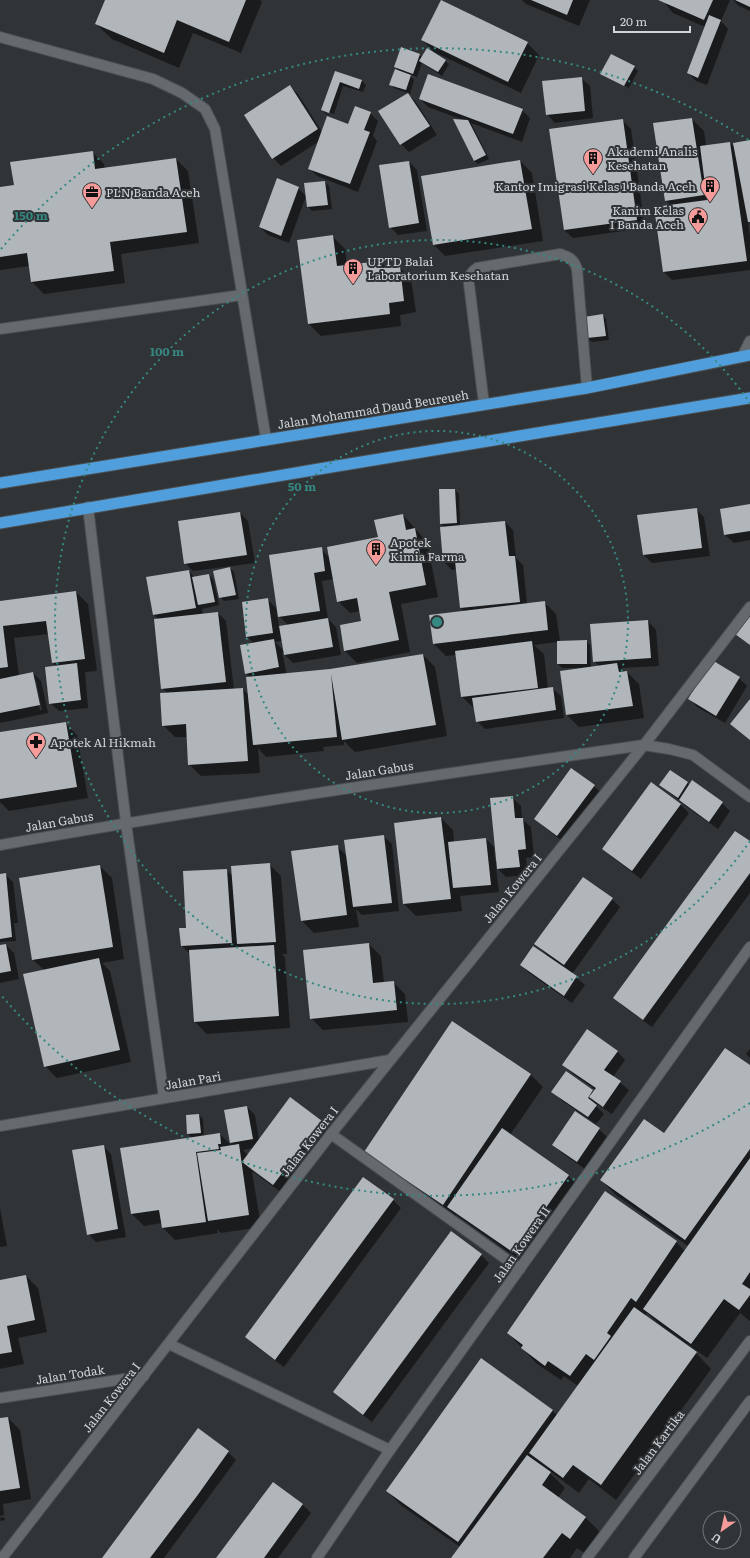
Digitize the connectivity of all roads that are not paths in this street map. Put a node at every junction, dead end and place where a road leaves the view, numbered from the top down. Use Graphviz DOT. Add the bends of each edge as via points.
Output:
graph roads {
  1 [pos="0,37"];
  2 [pos="242,295"];
  3 [pos="0,329"];
  4 [pos="750,341"];
  5 [pos="746,356"];
  6 [pos="587,388"];
  7 [pos="750,398"];
  8 [pos="484,404"];
  9 [pos="266,439"];
  10 [pos="0,483"];
  11 [pos="88,507"];
  12 [pos="0,523"];
  13 [pos="750,607"];
  14 [pos="644,745"];
  15 [pos="750,796"];
  16 [pos="126,823"];
  17 [pos="0,845"];
  18 [pos="750,947"];
  19 [pos="390,1060"];
  20 [pos="164,1098"];
  21 [pos="0,1126"];
  22 [pos="331,1134"];
  23 [pos="520,1269"];
  24 [pos="750,1341"];
  25 [pos="169,1344"];
  26 [pos="144,1376"];
  27 [pos="0,1398"];
  28 [pos="750,1401"];
  29 [pos="390,1450"];
  30 [pos="2,1558"];
  31 [pos="317,1558"];
  32 [pos="587,1558"];
  33 [pos="634,1558"];
  1 -- 2 [label="street" via="153,79 182,93 205,109 215,129"];
  2 -- 3 [label="street"];
  2 -- 9 [label="street"];
  4 -- 5 [label="street"];
  5 -- 6 [label="highway, Jalan Mohammad Daud Beureueh"];
  6 -- 8 [label="highway, Jalan Mohammad Daud Beureueh"];
  6 -- 8 [label="street" via="577,269 571,258 560,254 477,268 471,273 468,284"];
  7 -- 11 [label="highway"];
  8 -- 9 [label="highway, Jalan Mohammad Daud Beureueh"];
  9 -- 10 [label="highway, Jalan Mohammad Daud Beureueh"];
  11 -- 12 [label="highway"];
  11 -- 16 [label="street"];
  13 -- 14 [label="street, Jalan Kowera I"];
  14 -- 15 [label="street, Jalan Gabus" via="693,755"];
  14 -- 16 [label="street, Jalan Gabus" via="396,780"];
  14 -- 19 [label="street, Jalan Kowera I"];
  16 -- 17 [label="street, Jalan Gabus"];
  16 -- 20 [label="street"];
  18 -- 23 [label="street, Jalan Kowera II"];
  19 -- 20 [label="street, Jalan Pari"];
  19 -- 22 [label="street, Jalan Kowera I"];
  20 -- 21 [label="street, Jalan Pari"];
  22 -- 23 [label="street"];
  22 -- 25 [label="street, Jalan Kowera I"];
  23 -- 29 [label="street, Jalan Kowera II"];
  24 -- 32 [label="street, Jalan Kartika"];
  25 -- 26 [label="street, Jalan Kowera I"];
  25 -- 29 [label="street"];
  26 -- 27 [label="street, Jalan Todak"];
  26 -- 30 [label="street, Jalan Kowera I"];
  28 -- 33 [label="street"];
  29 -- 31 [label="street, Jalan Kowera II"];
}
